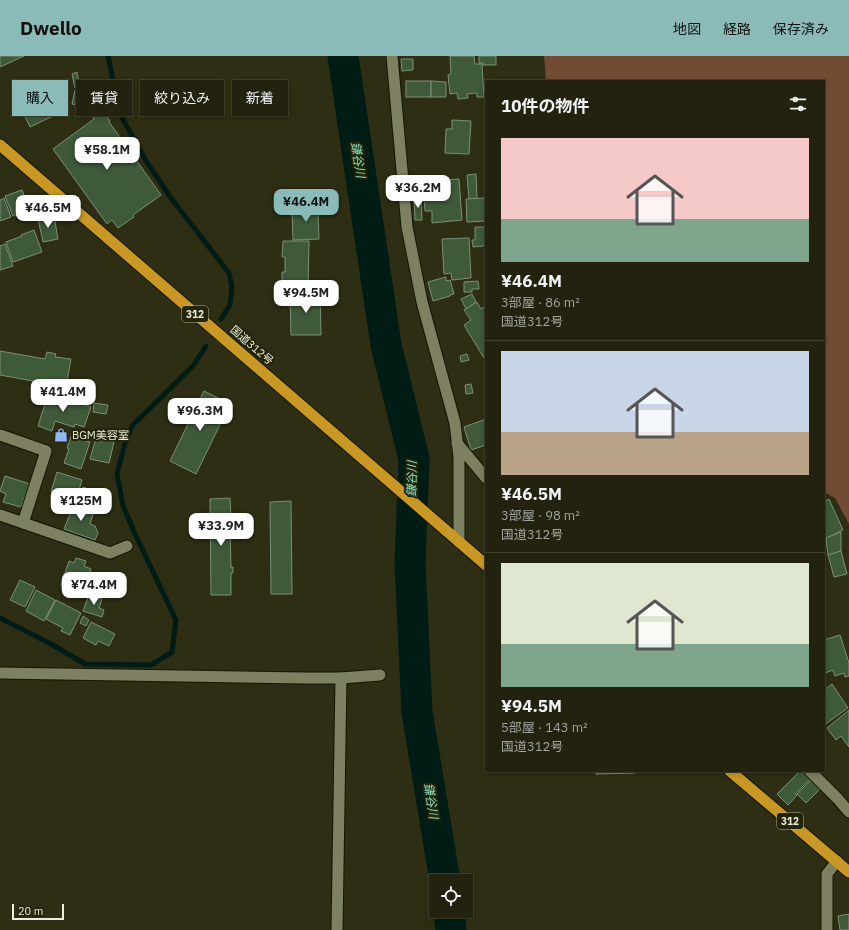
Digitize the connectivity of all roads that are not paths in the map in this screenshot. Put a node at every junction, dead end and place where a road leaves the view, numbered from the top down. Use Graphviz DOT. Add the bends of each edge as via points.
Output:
graph roads {
  1 [pos="392,56"];
  2 [pos="0,145"];
  3 [pos="0,435"];
  4 [pos="457,442"];
  5 [pos="485,477"];
  6 [pos="0,515"];
  7 [pos="22,523"];
  8 [pos="459,542"];
  9 [pos="127,546"];
  10 [pos="485,564"];
  11 [pos="0,673"];
  12 [pos="380,675"];
  13 [pos="341,678"];
  14 [pos="731,772"];
  15 [pos="811,772"];
  16 [pos="849,812"];
  17 [pos="837,861"];
  18 [pos="849,872"];
  19 [pos="337,930"];
  20 [pos="826,930"];
  1 -- 4 [label="street" via="407,227 422,302 455,423"];
  2 -- 8 [label="highway, 国道312号 / 312"];
  3 -- 7 [label="street" via="46,451"];
  4 -- 5 [label="street"];
  4 -- 8 [label="street"];
  6 -- 7 [label="street"];
  7 -- 9 [label="street" via="110,553"];
  8 -- 10 [label="highway, 国道312号 / 312"];
  11 -- 13 [label="street"];
  12 -- 13 [label="street"];
  13 -- 19 [label="street"];
  14 -- 17 [label="highway, 312"];
  15 -- 16 [label="street"];
  17 -- 18 [label="highway, 312"];
  17 -- 20 [label="street" via="827,874"];
}
